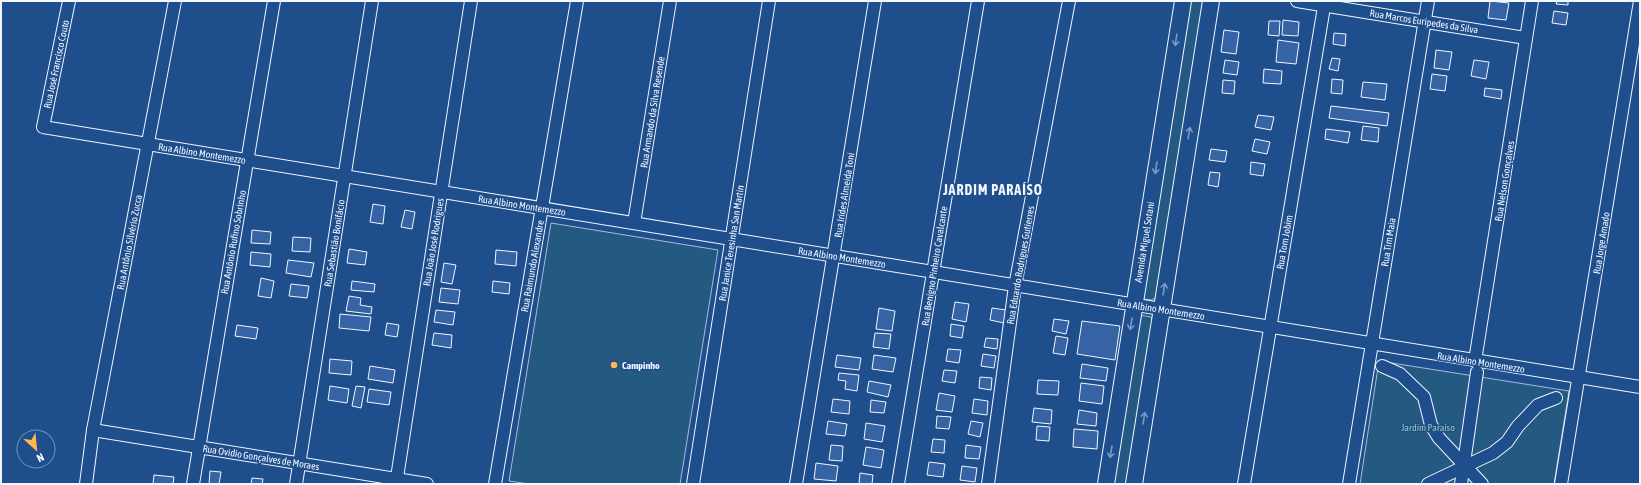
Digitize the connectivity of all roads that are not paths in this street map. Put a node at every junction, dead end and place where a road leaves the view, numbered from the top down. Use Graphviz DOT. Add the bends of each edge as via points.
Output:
graph roads {
  1 [pos="69,1"];
  2 [pos="175,1"];
  3 [pos="274,1"];
  4 [pos="372,1"];
  5 [pos="471,1"];
  6 [pos="577,1"];
  7 [pos="670,1"];
  8 [pos="769,1"];
  9 [pos="875,1"];
  10 [pos="978,1"];
  11 [pos="1069,1"];
  12 [pos="1183,1"];
  13 [pos="1210,1"];
  14 [pos="1298,1"];
  15 [pos="1428,1"];
  16 [pos="1532,1"];
  17 [pos="1640,1"];
  18 [pos="1324,3"];
  19 [pos="1425,21"];
  20 [pos="1526,38"];
  21 [pos="43,127"];
  22 [pos="148,144"];
  23 [pos="247,160"];
  24 [pos="345,176"];
  25 [pos="441,192"];
  26 [pos="542,208"];
  27 [pos="634,223"];
  28 [pos="732,239"];
  29 [pos="834,256"];
  30 [pos="933,272"];
  31 [pos="1015,286"];
  32 [pos="1134,305"];
  33 [pos="1161,309"];
  34 [pos="1270,327"];
  35 [pos="1372,344"];
  36 [pos="1382,366"];
  37 [pos="1476,366"];
  38 [pos="1579,378"];
  39 [pos="1640,387"];
  40 [pos="1556,398"];
  41 [pos="93,430"];
  42 [pos="199,446"];
  43 [pos="300,463"];
  44 [pos="1464,466"];
  45 [pos="396,481"];
  46 [pos="86,484"];
  47 [pos="193,484"];
  48 [pos="296,484"];
  49 [pos="427,484"];
  50 [pos="495,484"];
  51 [pos="692,484"];
  52 [pos="796,484"];
  53 [pos="898,484"];
  54 [pos="988,484"];
  55 [pos="1106,484"];
  56 [pos="1134,484"];
  57 [pos="1244,484"];
  58 [pos="1349,484"];
  59 [pos="1428,484"];
  60 [pos="1461,484"];
  61 [pos="1482,484"];
  62 [pos="1561,484"];
  1 -- 21 [label="street, Rua José Francisco Couto"];
  2 -- 22 [label="street, Rua Antônio Silvério Zucca"];
  3 -- 23 [label="street, Rua Antônio Rufino Sobrinho"];
  4 -- 24 [label="street, Rua Sebastião Bonifácio"];
  5 -- 25 [label="street, Rua João José Rodrigues"];
  6 -- 26 [label="street, Rua Raimundo Alexandre"];
  7 -- 27 [label="street, Rua Armando da Silva Resende"];
  8 -- 28 [label="street, Rua Janice Teresinha San Martin"];
  9 -- 29 [label="street, Rua Irides Almeida Toni"];
  10 -- 30 [label="street, Rua Benigno Pinheiro Cavalcante"];
  11 -- 31 [label="street, Rua Eduardo Rodrigues Gutierres"];
  12 -- 32 [label="street, Avenida Miguel Sotani, one-way"];
  33 -- 13 [label="street, one-way"];
  14 -- 18 [label="street, Rua Marcos Euripedes da Silva"];
  15 -- 19 [label="street, Rua Tim Maia"];
  16 -- 20 [label="street, Rua Nelson Gonçalves"];
  17 -- 38 [label="street, Rua Jorge Amado"];
  18 -- 19 [label="street, Rua Marcos Euripedes da Silva"];
  18 -- 34 [label="street, Rua Tom Jobim"];
  19 -- 20 [label="street, Rua Marcos Euripedes da Silva"];
  19 -- 35 [label="street, Rua Tim Maia"];
  20 -- 37 [label="street, Rua Nelson Gonçalves"];
  21 -- 22 [label="street, Rua Albino Montemezzo"];
  22 -- 23 [label="street, Rua Albino Montemezzo"];
  22 -- 41 [label="street, Rua Antônio Silvério Zucca"];
  23 -- 24 [label="street, Rua Albino Montemezzo"];
  23 -- 42 [label="street, Rua Antônio Rufino Sobrinho"];
  24 -- 25 [label="street, Rua Albino Montemezzo"];
  24 -- 43 [label="street, Rua Sebastião Bonifácio"];
  25 -- 26 [label="street, Rua Albino Montemezzo"];
  25 -- 45 [label="street, Rua João José Rodrigues"];
  26 -- 27 [label="street, Rua Albino Montemezzo"];
  26 -- 50 [label="street, Rua Raimundo Alexandre"];
  27 -- 28 [label="street, Rua Albino Montemezzo"];
  28 -- 29 [label="street, Rua Albino Montemezzo"];
  28 -- 51 [label="street, Rua Janice Teresinha San Martin"];
  29 -- 30 [label="street, Rua Albino Montemezzo"];
  29 -- 52 [label="street, Rua Irides Almeida Toni"];
  30 -- 31 [label="street, Rua Albino Montemezzo"];
  30 -- 53 [label="street, Rua Benigno Pinheiro Cavalcante"];
  31 -- 32 [label="street, Rua Albino Montemezzo"];
  31 -- 54 [label="street, Rua Eduardo Rodrigues Gutierres"];
  32 -- 33 [label="street, Rua Albino Montemezzo"];
  32 -- 55 [label="street, Avenida Miguel Sotani, one-way"];
  33 -- 34 [label="street, Rua Albino Montemezzo"];
  56 -- 33 [label="street, one-way"];
  34 -- 35 [label="street, Rua Albino Montemezzo"];
  34 -- 57 [label="street, Rua Tom Jobim"];
  35 -- 37 [label="street, Rua Albino Montemezzo"];
  35 -- 58 [label="street, Rua Tim Maia"];
  36 -- 44 [label="street" via="1400,374 1424,396 1431,425"];
  37 -- 38 [label="street, Rua Albino Montemezzo"];
  37 -- 44 [label="street, Rua Nelson Gonçalves"];
  38 -- 39 [label="street, Rua Albino Montemezzo"];
  38 -- 62 [label="street, Rua Jorge Amado"];
  40 -- 44 [label="street" via="1538,405 1507,442 1493,453"];
  41 -- 42 [label="street, Rua Ovidio Gonçalves de Moraes"];
  41 -- 46 [label="street, Rua Antônio Silvério Zucca"];
  42 -- 43 [label="street, Rua Ovidio Gonçalves de Moraes"];
  42 -- 47 [label="street, Rua Antônio Rufino Sobrinho"];
  43 -- 45 [label="street, Rua Ovidio Gonçalves de Moraes"];
  43 -- 48 [label="street, Rua Sebastião Bonifácio"];
  44 -- 59 [label="street"];
  44 -- 60 [label="street, Rua Nelson Gonçalves"];
  44 -- 61 [label="street"];
  45 -- 49 [label="street, Rua Ovidio Gonçalves de Moraes"];
}
